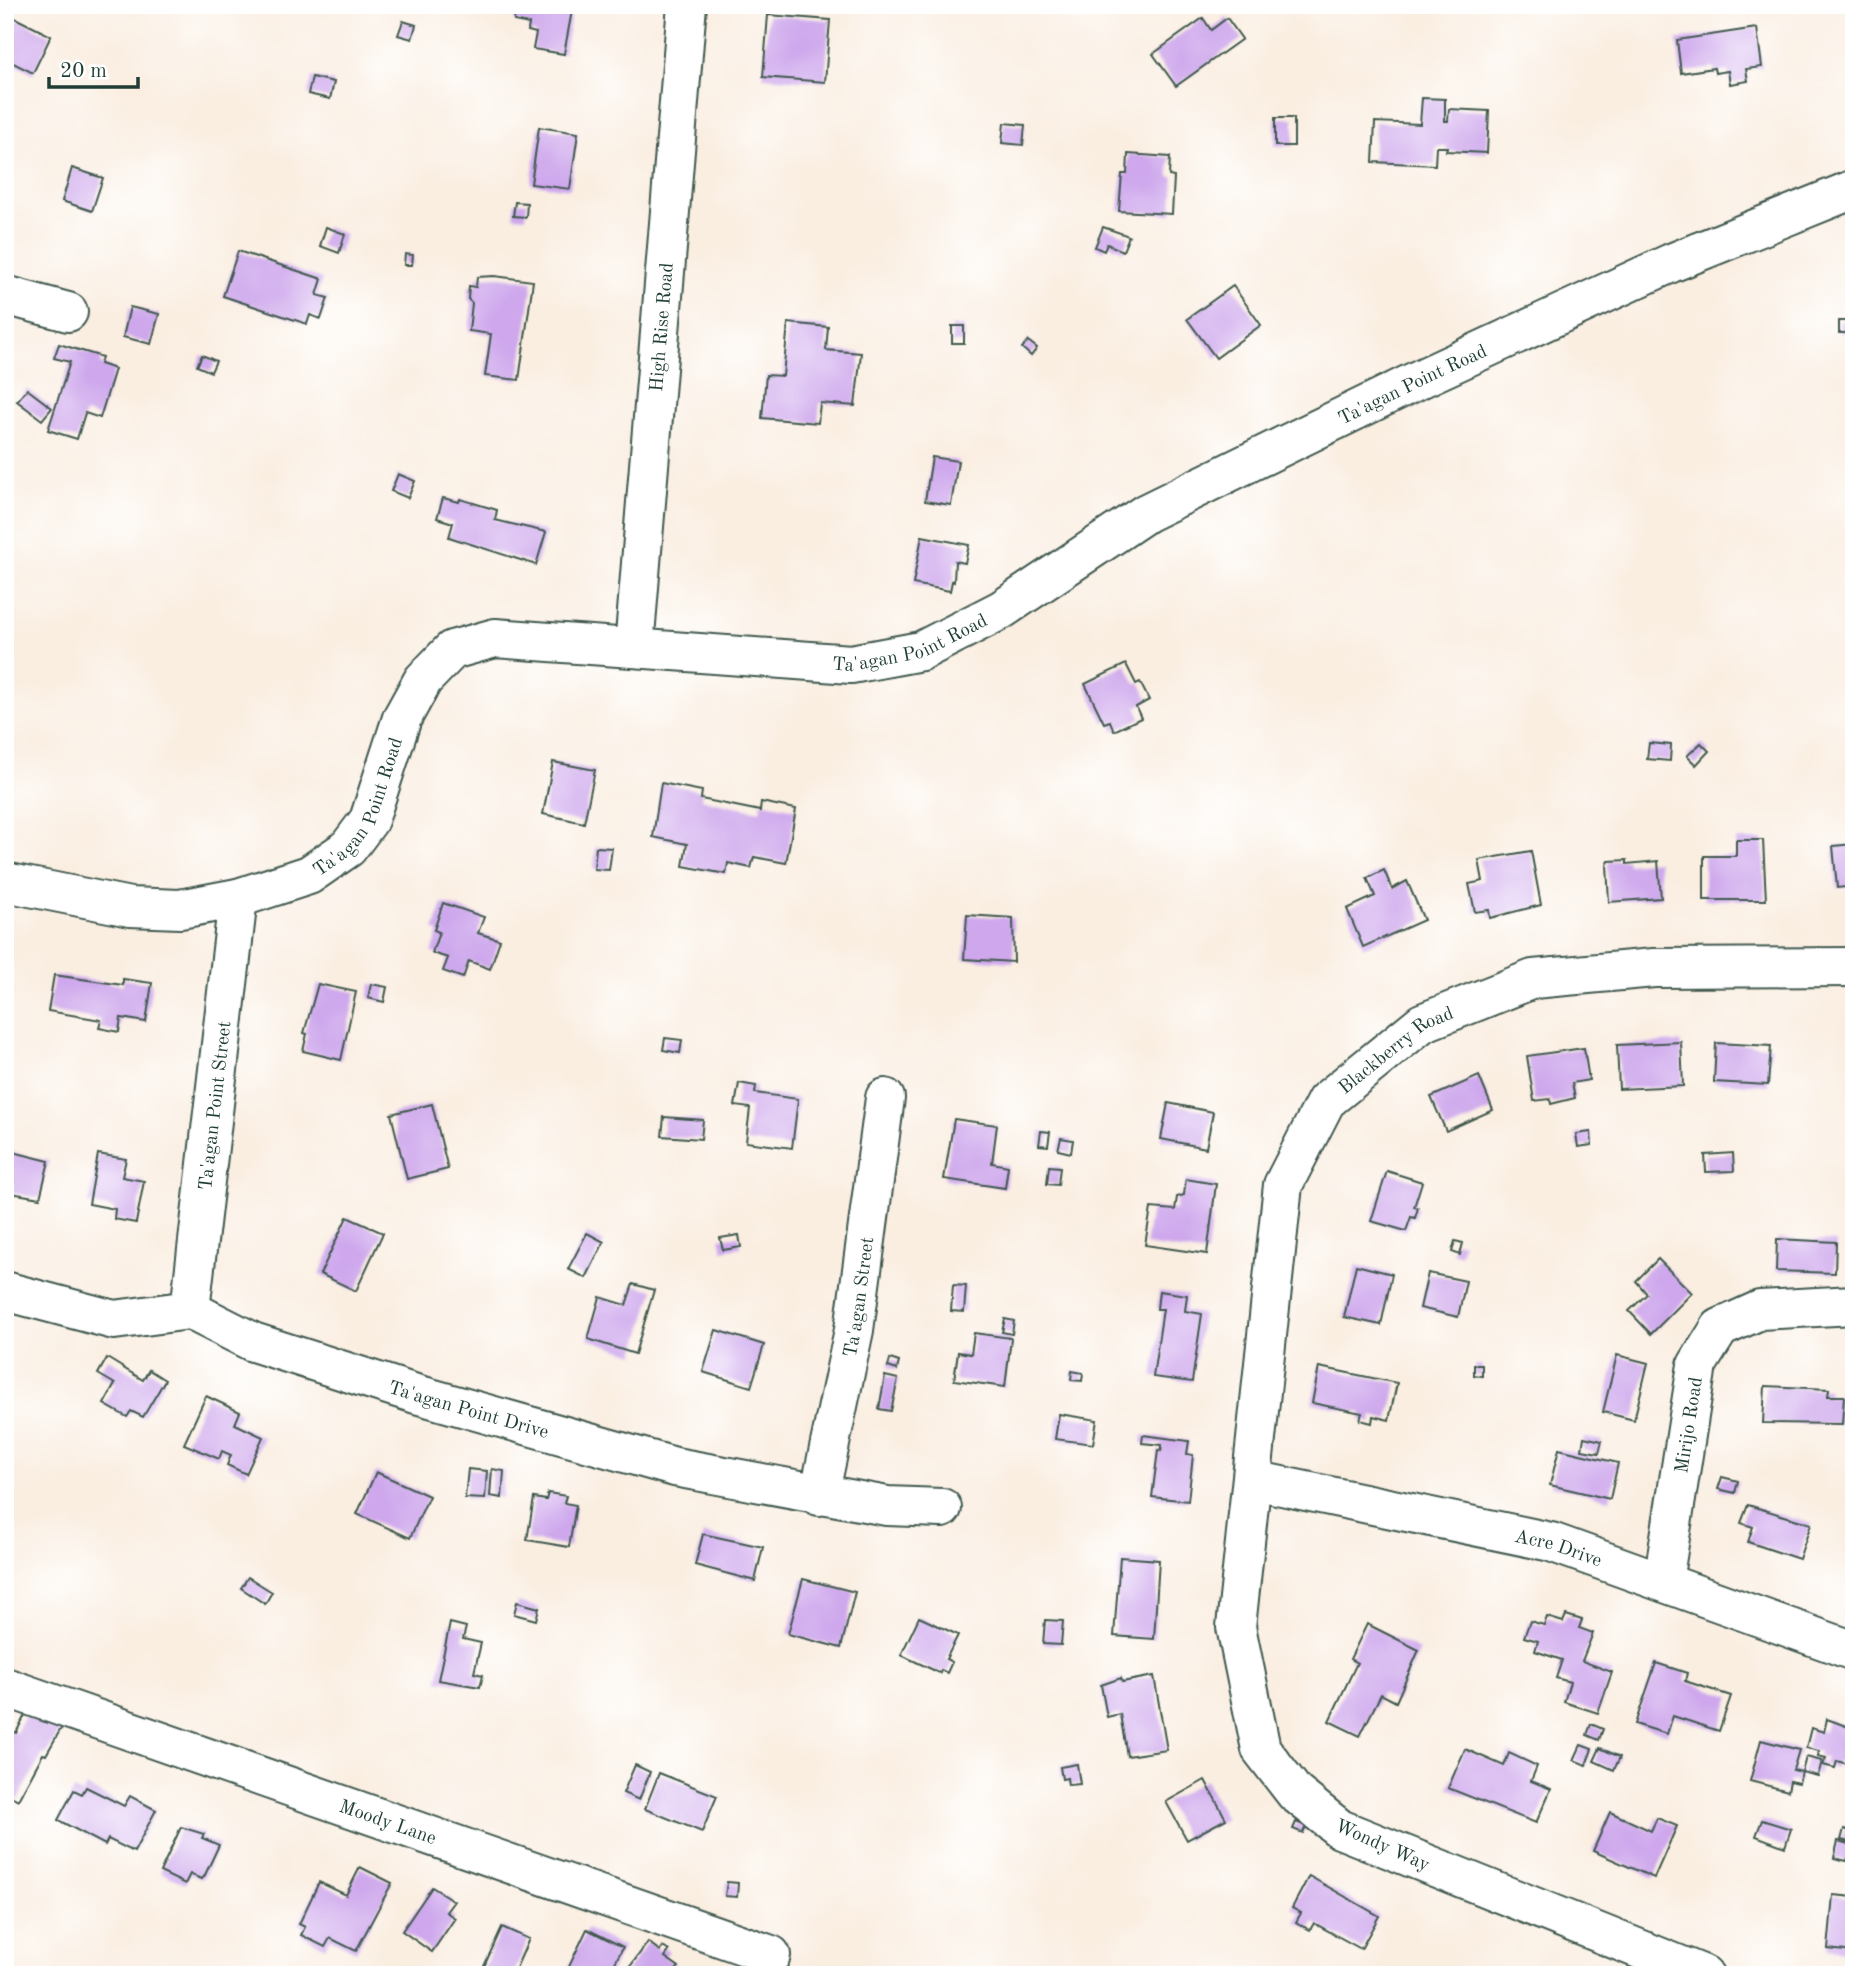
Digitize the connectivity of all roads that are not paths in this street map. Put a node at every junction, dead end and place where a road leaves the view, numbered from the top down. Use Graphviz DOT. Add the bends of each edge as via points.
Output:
graph roads {
  1 [pos="687,5"];
  2 [pos="1854,189"];
  3 [pos="5,295"];
  4 [pos="68,312"];
  5 [pos="634,648"];
  6 [pos="5,882"];
  7 [pos="238,898"];
  8 [pos="1854,967"];
  9 [pos="885,1098"];
  10 [pos="5,1292"];
  11 [pos="1854,1305"];
  12 [pos="190,1310"];
  13 [pos="1253,1480"];
  14 [pos="819,1496"];
  15 [pos="942,1508"];
  16 [pos="1662,1582"];
  17 [pos="1854,1651"];
  18 [pos="5,1687"];
  19 [pos="771,1955"];
  20 [pos="1704,1975"];
  1 -- 5 [label="street, High Rise Road"];
  2 -- 5 [label="street, Ta'agan Point Road" via="1671,263 1146,513 1001,610 920,650 851,664"];
  3 -- 4 [label="street"];
  5 -- 7 [label="street, Ta'agan Point Road" via="495,638 452,650 423,680 402,718 369,820 348,848 309,875"];
  6 -- 7 [label="street, Ta'agan Point Road" via="130,907 180,909"];
  7 -- 12 [label="street, Ta'agan Point Street"];
  8 -- 13 [label="street, Blackberry Road" via="1654,968 1533,979 1422,1023 1326,1101 1283,1185"];
  9 -- 14 [label="street, Ta'agan Street" via="854,1330"];
  10 -- 12 [label="street" via="114,1320"];
  11 -- 16 [label="street, Mirijo Road" via="1760,1310 1720,1328 1697,1365"];
  12 -- 14 [label="street, Ta'agan Point Drive" via="253,1342 416,1394 675,1467"];
  13 -- 16 [label="street, Acre Drive" via="1551,1542"];
  13 -- 20 [label="street, Wondy Way" via="1236,1628 1261,1749 1295,1793 1340,1829"];
  14 -- 15 [label="street, Ta'agan Point Drive"];
  16 -- 17 [label="street, Acre Drive"];
  18 -- 19 [label="street, Moody Lane"];
}
